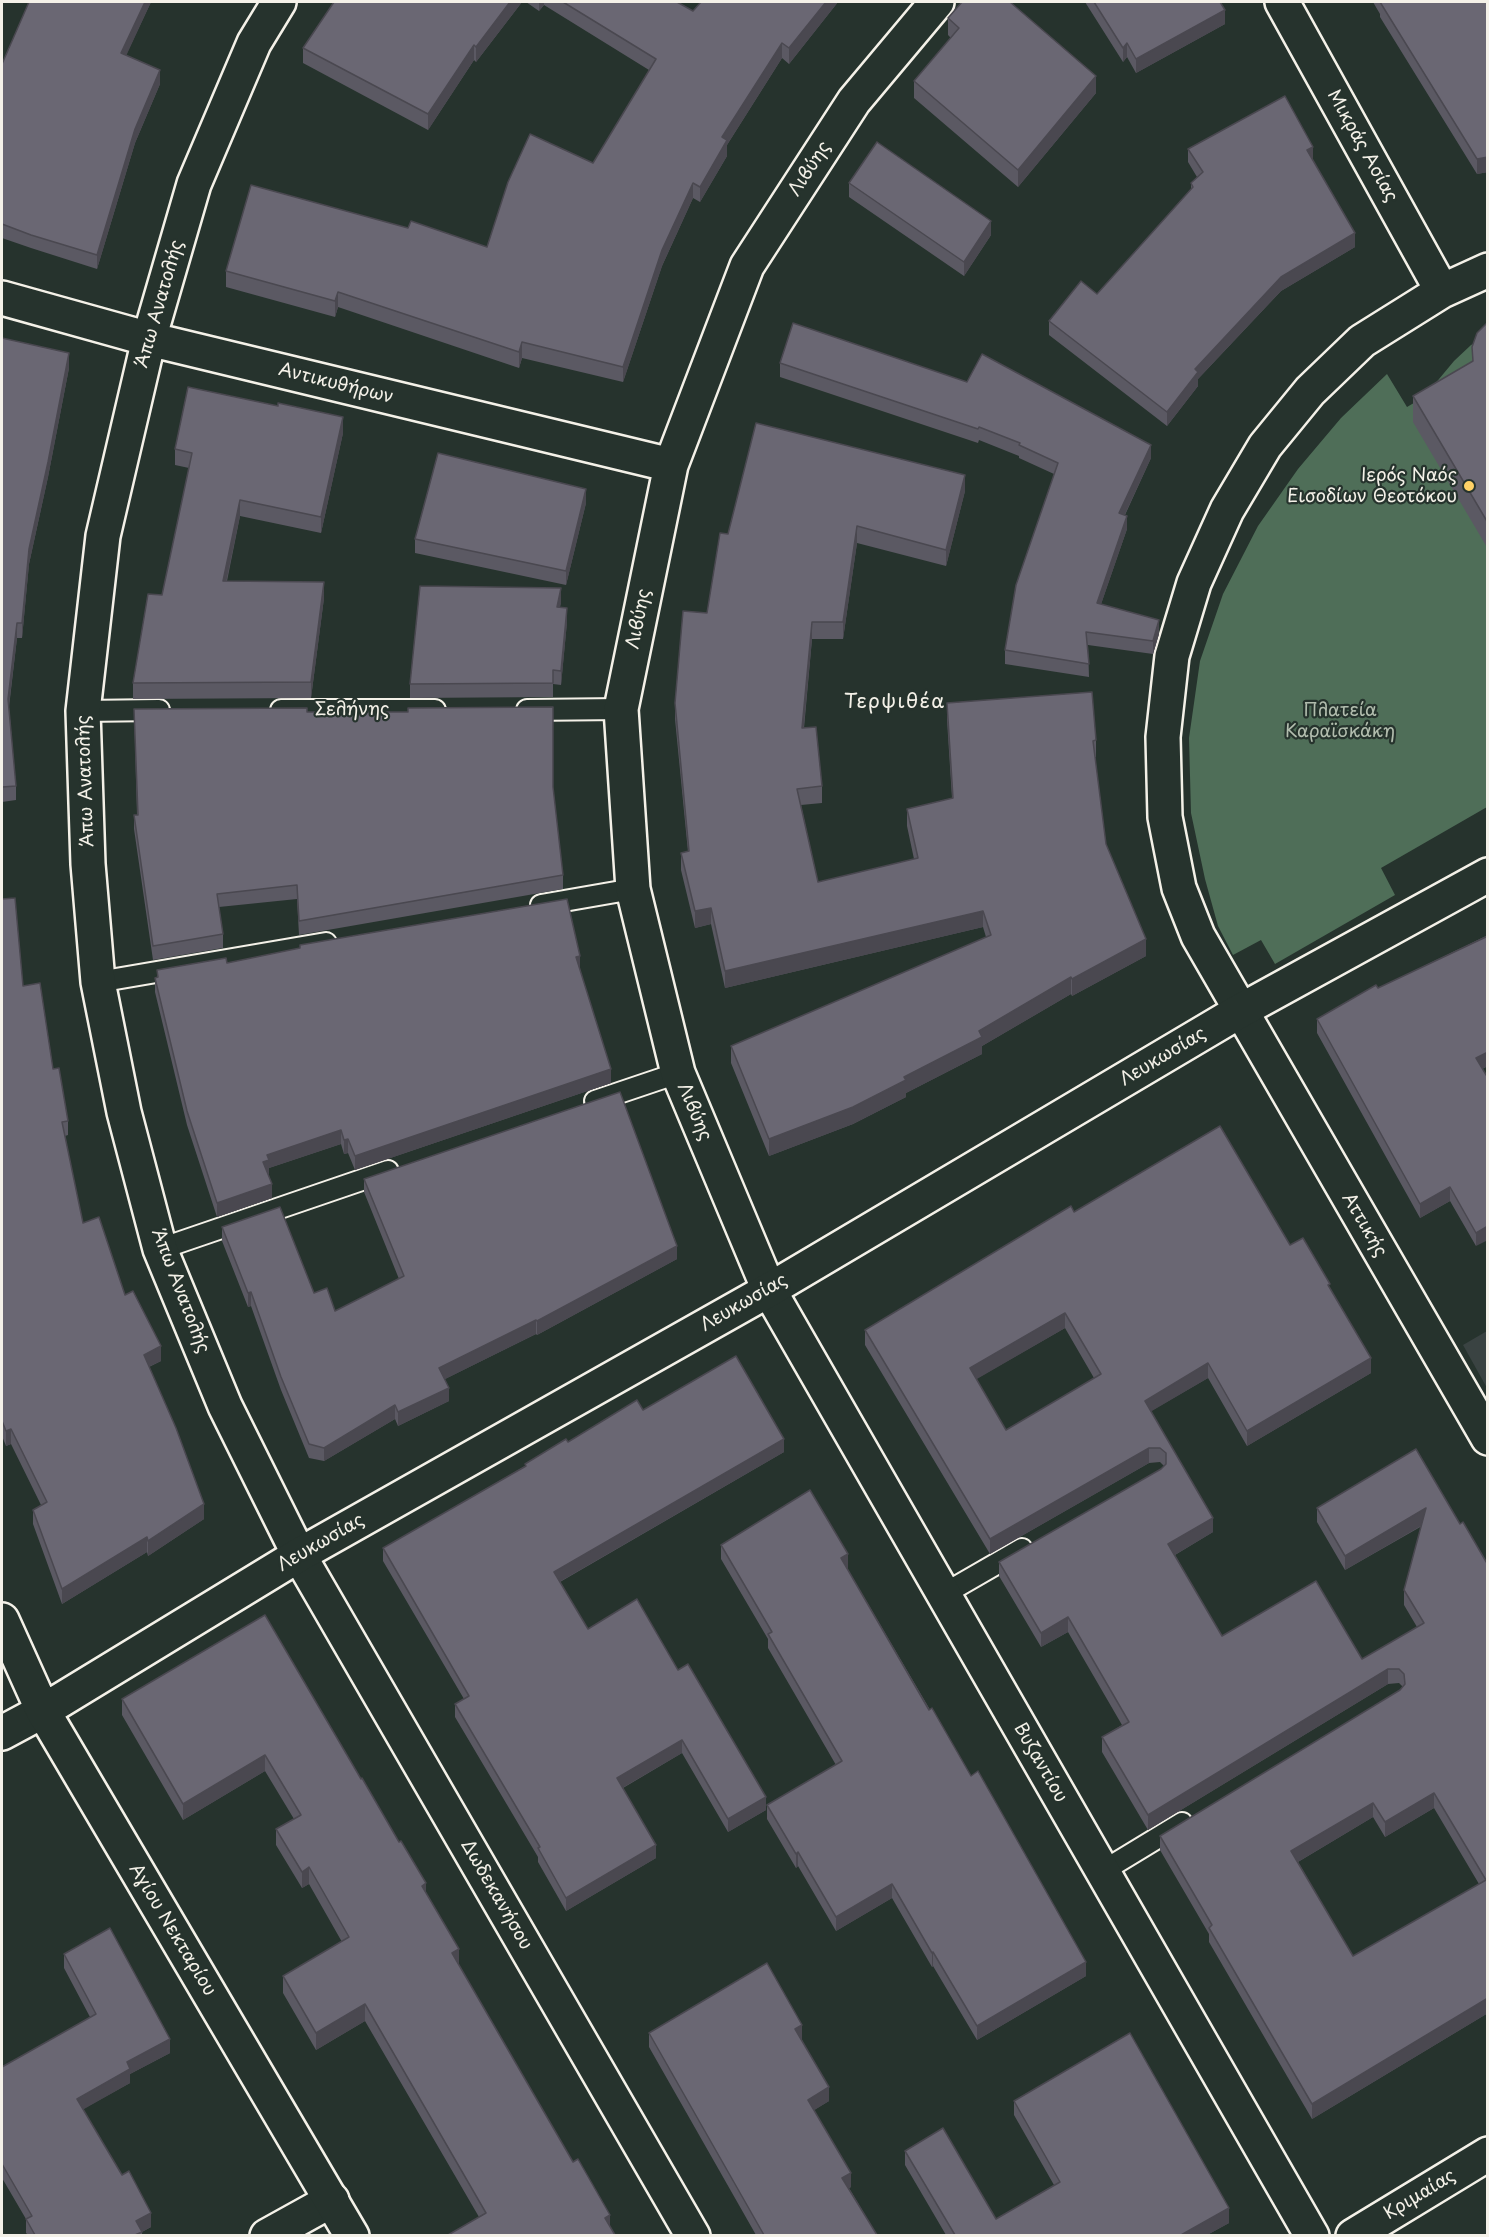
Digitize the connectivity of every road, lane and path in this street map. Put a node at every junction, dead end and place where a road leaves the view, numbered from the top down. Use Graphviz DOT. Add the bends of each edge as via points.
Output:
graph roads {
  1 [pos="279,2"];
  2 [pos="937,2"];
  3 [pos="1282,2"];
  4 [pos="1488,270"];
  5 [pos="1442,291"];
  6 [pos="2,298"];
  7 [pos="149,339"];
  8 [pos="671,465"];
  9 [pos="621,709"];
  10 [pos="179,710"];
  11 [pos="262,710"];
  12 [pos="453,710"];
  13 [pos="513,710"];
  14 [pos="83,711"];
  15 [pos="1488,875"];
  16 [pos="633,889"];
  17 [pos="528,907"];
  18 [pos="342,940"];
  19 [pos="98,982"];
  20 [pos="1240,1011"];
  21 [pos="678,1073"];
  22 [pos="576,1107"];
  23 [pos="408,1165"];
  24 [pos="160,1249"];
  25 [pos="769,1290"];
  26 [pos="1488,1438"];
  27 [pos="1034,1542"];
  28 [pos="300,1555"];
  29 [pos="944,1594"];
  30 [pos="2,1620"];
  31 [pos="43,1711"];
  32 [pos="2,1733"];
  33 [pos="1193,1816"];
  34 [pos="1103,1871"];
  35 [pos="1488,2154"];
  36 [pos="332,2200"];
  37 [pos="267,2235"];
  38 [pos="352,2235"];
  39 [pos="693,2235"];
  40 [pos="1312,2235"];
  41 [pos="1353,2235"];
  1 -- 7 [label="street, Άπω Ανατολής" via="254,43 194,184"];
  2 -- 8 [label="street, Λιβύης" via="854,102 747,266"];
  3 -- 5 [label="street, Μικράς Ασίας"];
  4 -- 5 [label="street"];
  5 -- 20 [label="street" via="1362,341 1310,391 1265,446 1227,510 1194,583 1172,656 1163,737 1165,818 1179,888 1198,936"];
  6 -- 7 [label="street, Αντικυθήρων"];
  7 -- 8 [label="street, Αντικυθήρων"];
  7 -- 14 [label="street, Άπω Ανατολής" via="103,536"];
  8 -- 9 [label="street, Λιβύης"];
  9 -- 13 [label="lane"];
  9 -- 16 [label="street, Λιβύης"];
  10 -- 14 [label="lane"];
  11 -- 12 [label="lane, Σελήνης"];
  14 -- 19 [label="street, Άπω Ανατολής" via="88,864"];
  15 -- 20 [label="street, Λευκωσίας"];
  16 -- 17 [label="lane"];
  16 -- 21 [label="street, Λιβύης"];
  18 -- 19 [label="lane"];
  19 -- 24 [label="street, Άπω Ανατολής" via="124,1112"];
  20 -- 25 [label="street, Λευκωσίας"];
  20 -- 26 [label="street, Αττικής"];
  21 -- 22 [label="lane"];
  21 -- 25 [label="street, Λιβύης"];
  23 -- 24 [label="lane"];
  24 -- 28 [label="street, Άπω Ανατολής" via="225,1406"];
  25 -- 28 [label="street, Λευκωσίας"];
  25 -- 29 [label="street, Βυζαντίου"];
  27 -- 29 [label="lane"];
  28 -- 31 [label="street, Λευκωσίας"];
  28 -- 39 [label="street, Δωδεκανήσου"];
  29 -- 34 [label="street, Βυζαντίου"];
  30 -- 31 [label="street, Αγίου Νεκταρίου"];
  31 -- 32 [label="street, Λευκωσίας"];
  31 -- 36 [label="street, Αγίου Νεκταρίου"];
  33 -- 34 [label="lane"];
  34 -- 40 [label="street, Βυζαντίου"];
  35 -- 41 [label="street, Κριμαίας"];
  36 -- 37 [label="street"];
  36 -- 38 [label="street, Αγίου Νεκταρίου"];
}
